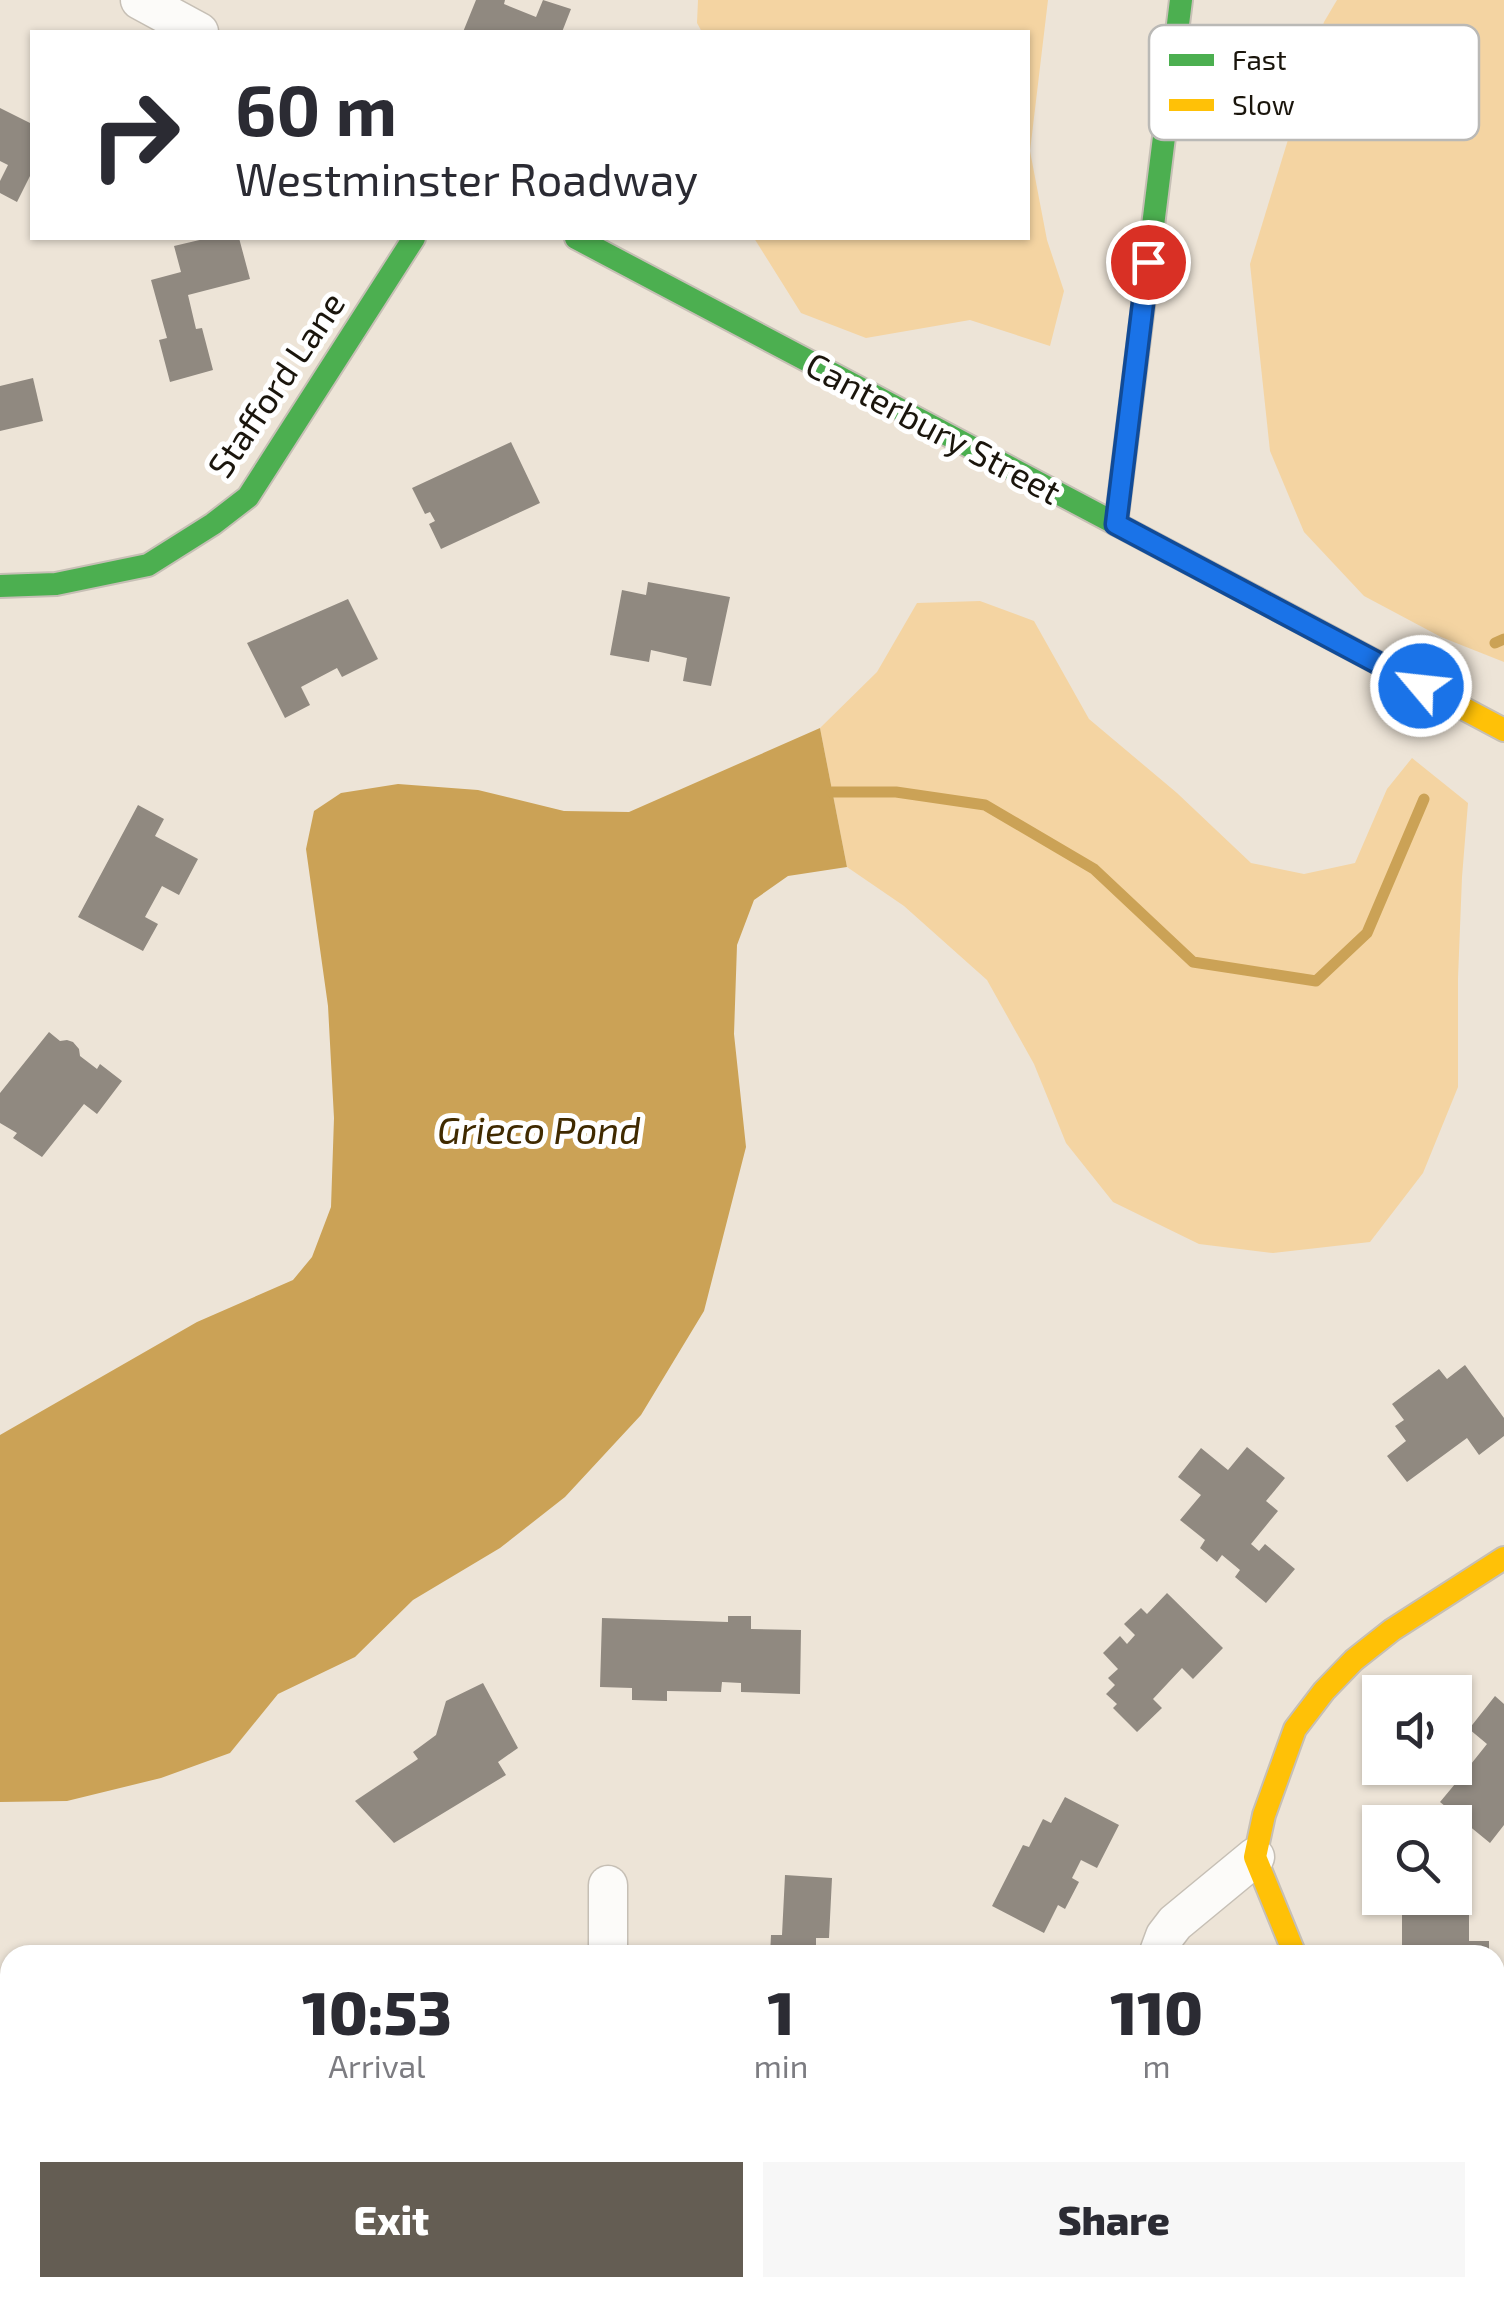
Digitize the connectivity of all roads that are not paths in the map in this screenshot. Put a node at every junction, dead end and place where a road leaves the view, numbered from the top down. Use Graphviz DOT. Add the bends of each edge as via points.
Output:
graph roads {
  1 [pos="140,0"];
  2 [pos="1180,0"];
  3 [pos="1177,25"];
  4 [pos="195,30"];
  5 [pos="1163,140"];
  6 [pos="413,240"];
  7 [pos="580,240"];
  8 [pos="1116,524"];
  9 [pos="0,586"];
  10 [pos="1504,730"];
  11 [pos="1504,1558"];
  12 [pos="1255,1857"];
  13 [pos="608,1885"];
  14 [pos="608,1945"];
  15 [pos="1162,1945"];
  16 [pos="1291,1945"];
  1 -- 4 [label="street"];
  2 -- 3 [label="street"];
  5 -- 8 [label="street"];
  6 -- 9 [label="street, Stafford Lane" via="248,497 148,565 56,584"];
  7 -- 8 [label="street, Canterbury Street"];
  8 -- 10 [label="street, Canterbury Street"];
  11 -- 12 [label="street" via="1392,1630 1324,1691 1295,1729"];
  12 -- 15 [label="street" via="1175,1923"];
  12 -- 16 [label="street"];
  13 -- 14 [label="street"];
}
